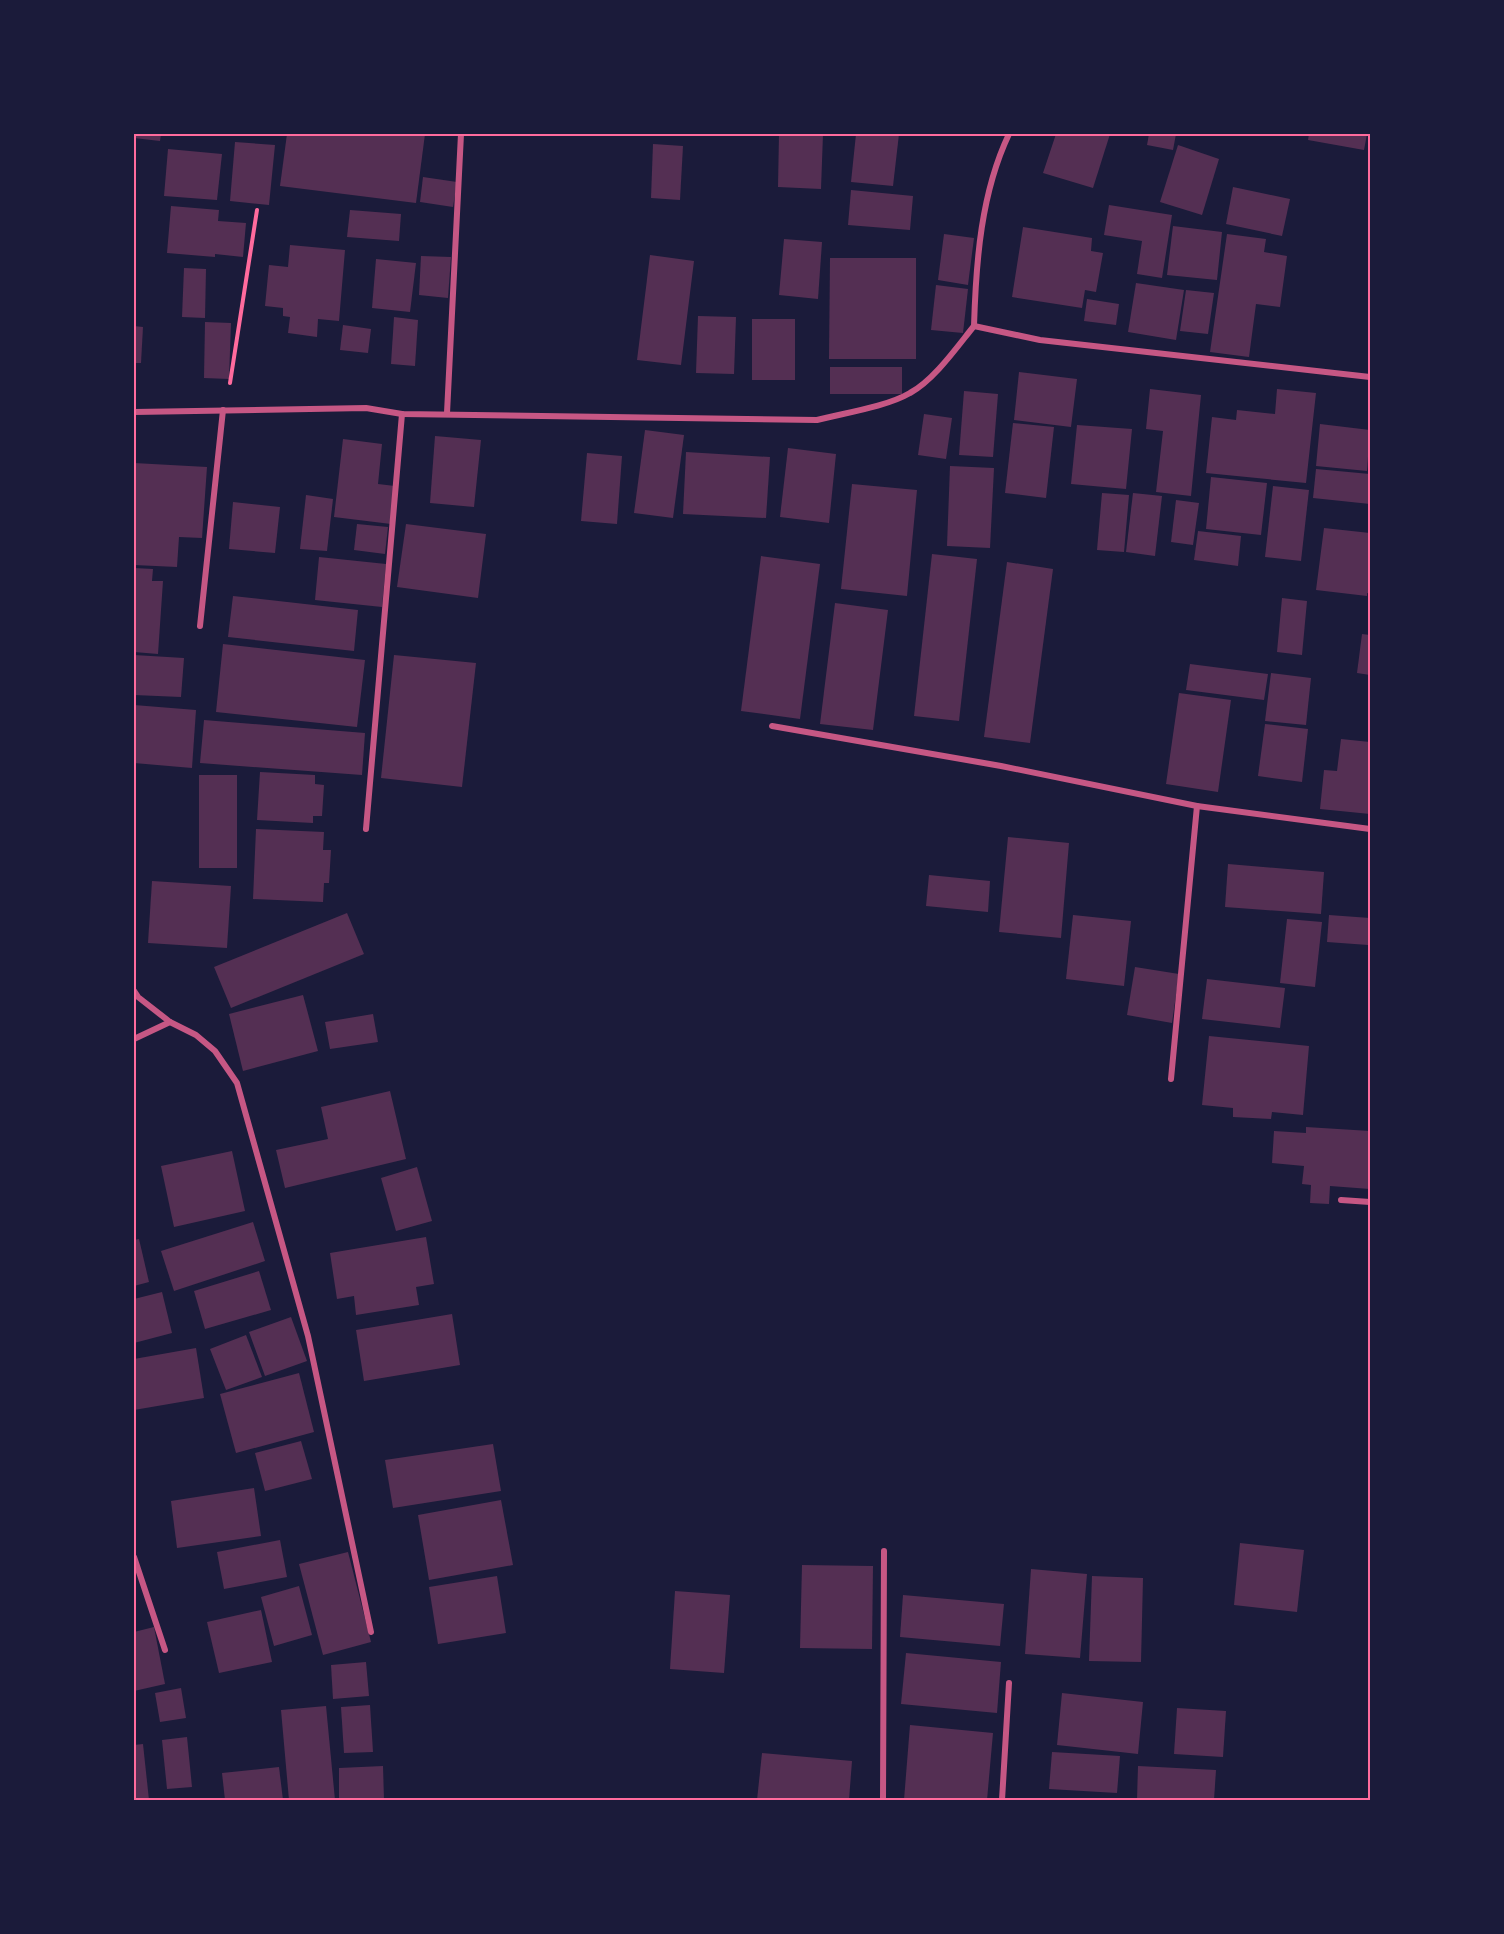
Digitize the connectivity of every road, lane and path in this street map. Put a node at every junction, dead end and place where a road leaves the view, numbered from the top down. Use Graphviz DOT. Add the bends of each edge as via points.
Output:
graph roads {
  1 [pos="461,134"];
  2 [pos="1009,134"];
  3 [pos="257,210"];
  4 [pos="974,326"];
  5 [pos="1371,377"];
  6 [pos="223,410"];
  7 [pos="134,412"];
  8 [pos="402,414"];
  9 [pos="447,414"];
  10 [pos="200,626"];
  11 [pos="772,726"];
  12 [pos="1197,806"];
  13 [pos="366,829"];
  14 [pos="1371,829"];
  15 [pos="134,991"];
  16 [pos="170,1022"];
  17 [pos="134,1039"];
  18 [pos="1171,1079"];
  19 [pos="1341,1200"];
  20 [pos="1371,1202"];
  21 [pos="884,1551"];
  22 [pos="134,1557"];
  23 [pos="371,1632"];
  24 [pos="165,1650"];
  25 [pos="1009,1683"];
  26 [pos="883,1800"];
  27 [pos="1002,1800"];
  1 -- 9 [label="street"];
  2 -- 4 [label="street" via="997,159 986,203"];
  3 -- 6 [label="path"];
  4 -- 5 [label="street" via="1040,340"];
  4 -- 9 [label="street" via="940,368 911,393 817,420"];
  6 -- 7 [label="street"];
  6 -- 8 [label="street" via="366,408"];
  6 -- 10 [label="street"];
  8 -- 9 [label="street"];
  8 -- 13 [label="street"];
  11 -- 12 [label="street" via="1001,766"];
  12 -- 14 [label="street"];
  12 -- 18 [label="street"];
  15 -- 16 [label="street"];
  16 -- 17 [label="street"];
  16 -- 23 [label="street" via="196,1035 215,1051 237,1083 308,1336"];
  19 -- 20 [label="street"];
  21 -- 26 [label="street"];
  22 -- 24 [label="street"];
  25 -- 27 [label="street"];
}
